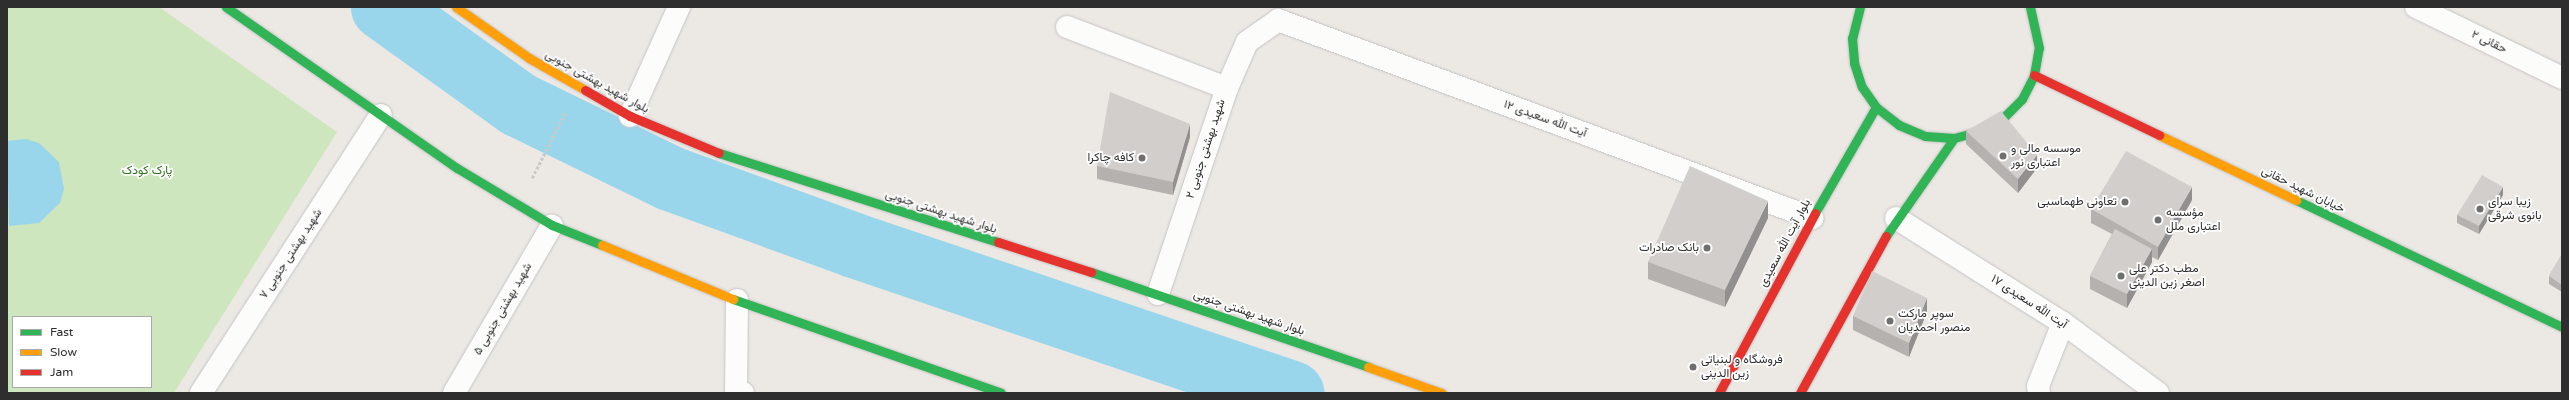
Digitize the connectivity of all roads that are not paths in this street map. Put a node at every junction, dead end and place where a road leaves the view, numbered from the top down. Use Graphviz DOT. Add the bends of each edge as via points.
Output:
graph roads {
  1 [pos="226,7"];
  2 [pos="456,7"];
  3 [pos="680,7"];
  4 [pos="2030,7"];
  5 [pos="2416,7"];
  6 [pos="1847,9"];
  7 [pos="1858,10"];
  8 [pos="1281,13"];
  9 [pos="1068,27"];
  10 [pos="2034,75"];
  11 [pos="2562,78"];
  12 [pos="1227,88"];
  13 [pos="1876,107"];
  14 [pos="381,115"];
  15 [pos="630,116"];
  16 [pos="1954,138"];
  17 [pos="1812,218"];
  18 [pos="1896,218"];
  19 [pos="552,225"];
  20 [pos="1158,294"];
  21 [pos="737,300"];
  22 [pos="2063,323"];
  23 [pos="2562,327"];
  24 [pos="1435,392"];
  25 [pos="200,393"];
  26 [pos="454,393"];
  27 [pos="743,393"];
  28 [pos="1001,393"];
  29 [pos="1719,393"];
  30 [pos="1800,393"];
  31 [pos="2039,393"];
  32 [pos="2158,393"];
  1 -- 14 [label="street"];
  2 -- 15 [label="street, بلوار شهید بهشتی جنوبی" via="529,58"];
  3 -- 15 [label="street"];
  4 -- 10 [label="street" via="2039,48"];
  5 -- 11 [label="street, حقانی ۲"];
  6 -- 7 [label="street"];
  7 -- 13 [label="street" via="1852,38 1854,63 1862,87"];
  8 -- 12 [label="street, شهید بهشتی جنوبی ۲" via="1247,42"];
  8 -- 17 [label="street, آیت الله سعیدی ۱۲"];
  9 -- 12 [label="street"];
  10 -- 16 [label="street" via="2022,99 2003,118 1980,131"];
  10 -- 23 [label="street, خیابان شهید حقانی"];
  12 -- 20 [label="street, شهید بهشتی جنوبی ۲"];
  13 -- 16 [label="street" via="1899,125 1925,136"];
  13 -- 17 [label="street, بلوار آیت الله سعیدی"];
  14 -- 19 [label="street" via="457,168"];
  14 -- 25 [label="street, شهید بهشتی جنوبی ۷"];
  15 -- 20 [label="street, بلوار شهید بهشتی جنوبی" via="702,147"];
  16 -- 18 [label="street"];
  17 -- 29 [label="street, بلوار آیت الله سعیدی"];
  18 -- 22 [label="street, آیت الله سعیدی ۱۷"];
  18 -- 30 [label="street"];
  19 -- 21 [label="street"];
  19 -- 26 [label="street, شهید بهشتی جنوبی ۵"];
  20 -- 24 [label="street, بلوار شهید بهشتی جنوبی"];
  21 -- 27 [label="street" via="736,389"];
  21 -- 28 [label="street"];
  22 -- 31 [label="street" via="2038,386"];
  22 -- 32 [label="street, آیت الله سعیدی ۱۷"];
}
